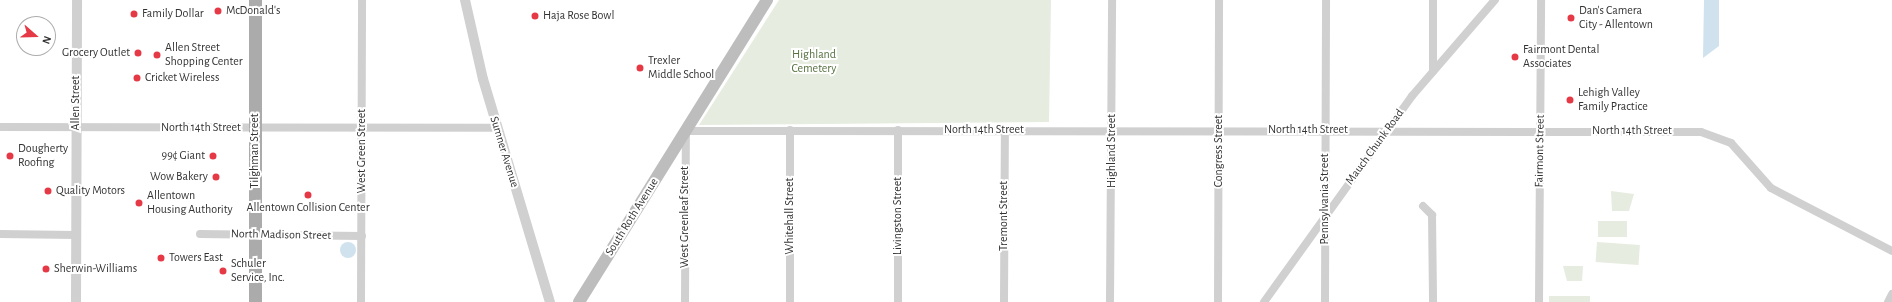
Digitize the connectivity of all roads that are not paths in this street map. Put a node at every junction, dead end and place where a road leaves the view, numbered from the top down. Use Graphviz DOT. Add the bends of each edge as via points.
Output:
graph roads {
  1 [pos="76,0"];
  2 [pos="255,0"];
  3 [pos="362,0"];
  4 [pos="464,0"];
  5 [pos="767,0"];
  6 [pos="1112,0"];
  7 [pos="1219,0"];
  8 [pos="1326,0"];
  9 [pos="1433,0"];
  10 [pos="1495,0"];
  11 [pos="1541,0"];
  12 [pos="1433,71"];
  13 [pos="0,127"];
  14 [pos="76,127"];
  15 [pos="255,128"];
  16 [pos="362,128"];
  17 [pos="497,128"];
  18 [pos="1112,129"];
  19 [pos="790,130"];
  20 [pos="898,130"];
  21 [pos="1005,130"];
  22 [pos="1219,130"];
  23 [pos="1325,130"];
  24 [pos="686,131"];
  25 [pos="1386,131"];
  26 [pos="1541,131"];
  27 [pos="1423,206"];
  28 [pos="1325,217"];
  29 [pos="0,234"];
  30 [pos="200,234"];
  31 [pos="255,234"];
  32 [pos="76,235"];
  33 [pos="362,236"];
  34 [pos="1892,251"];
  35 [pos="1892,294"];
  36 [pos="76,302"];
  37 [pos="255,302"];
  38 [pos="361,302"];
  39 [pos="550,302"];
  40 [pos="579,302"];
  41 [pos="685,302"];
  42 [pos="790,302"];
  43 [pos="898,302"];
  44 [pos="1004,302"];
  45 [pos="1110,302"];
  46 [pos="1218,302"];
  47 [pos="1264,302"];
  48 [pos="1326,302"];
  49 [pos="1433,302"];
  50 [pos="1539,302"];
  51 [pos="1888,302"];
  1 -- 14 [label="street, Allen Street"];
  2 -- 15 [label="main road, Tilghman Street"];
  3 -- 16 [label="street, West Green Street"];
  4 -- 17 [label="street, Sumner Avenue"];
  5 -- 24 [label="main road, South Roth Avenue"];
  6 -- 18 [label="street, Highland Street"];
  7 -- 22 [label="street, Congress Street"];
  8 -- 23 [label="street, Pennsylvania Street"];
  9 -- 12 [label="street"];
  10 -- 12 [label="street, Mauch Chunk Road"];
  11 -- 26 [label="street, Fairmont Street"];
  12 -- 25 [label="street, Mauch Chunk Road"];
  13 -- 14 [label="street, North 14th Street"];
  14 -- 15 [label="street, North 14th Street"];
  14 -- 32 [label="street, Allen Street"];
  15 -- 16 [label="street, North 14th Street"];
  15 -- 31 [label="main road, Tilghman Street"];
  16 -- 17 [label="street, North 14th Street"];
  16 -- 33 [label="street, West Green Street"];
  17 -- 39 [label="street, Sumner Avenue"];
  18 -- 21 [label="street, North 14th Street"];
  18 -- 22 [label="street, North 14th Street"];
  18 -- 45 [label="street, Highland Street"];
  19 -- 20 [label="street, North 14th Street"];
  19 -- 24 [label="street, North 14th Street"];
  19 -- 42 [label="street, Whitehall Street"];
  20 -- 21 [label="street, North 14th Street"];
  20 -- 43 [label="street, Livingston Street"];
  21 -- 44 [label="street, Tremont Street"];
  22 -- 23 [label="street, North 14th Street"];
  22 -- 46 [label="street, Congress Street"];
  23 -- 25 [label="street, North 14th Street"];
  23 -- 28 [label="street, Pennsylvania Street"];
  24 -- 40 [label="main road, South Roth Avenue"];
  24 -- 41 [label="street, West Greenleaf Street"];
  25 -- 26 [label="street, North 14th Street"];
  25 -- 28 [label="street, Mauch Chunk Road"];
  26 -- 34 [label="street, North 14th Street" via="1713,134 1738,150 1770,188"];
  26 -- 50 [label="street, Fairmont Street"];
  27 -- 49 [label="street" via="1432,215"];
  28 -- 47 [label="street, Mauch Chunk Road"];
  28 -- 48 [label="street, Pennsylvania Street"];
  29 -- 32 [label="street"];
  30 -- 31 [label="street, North Madison Street"];
  31 -- 33 [label="street, North Madison Street"];
  31 -- 37 [label="main road, Tilghman Street"];
  32 -- 36 [label="street, Allen Street"];
  33 -- 38 [label="street, West Green Street"];
  35 -- 51 [label="street"];
}
